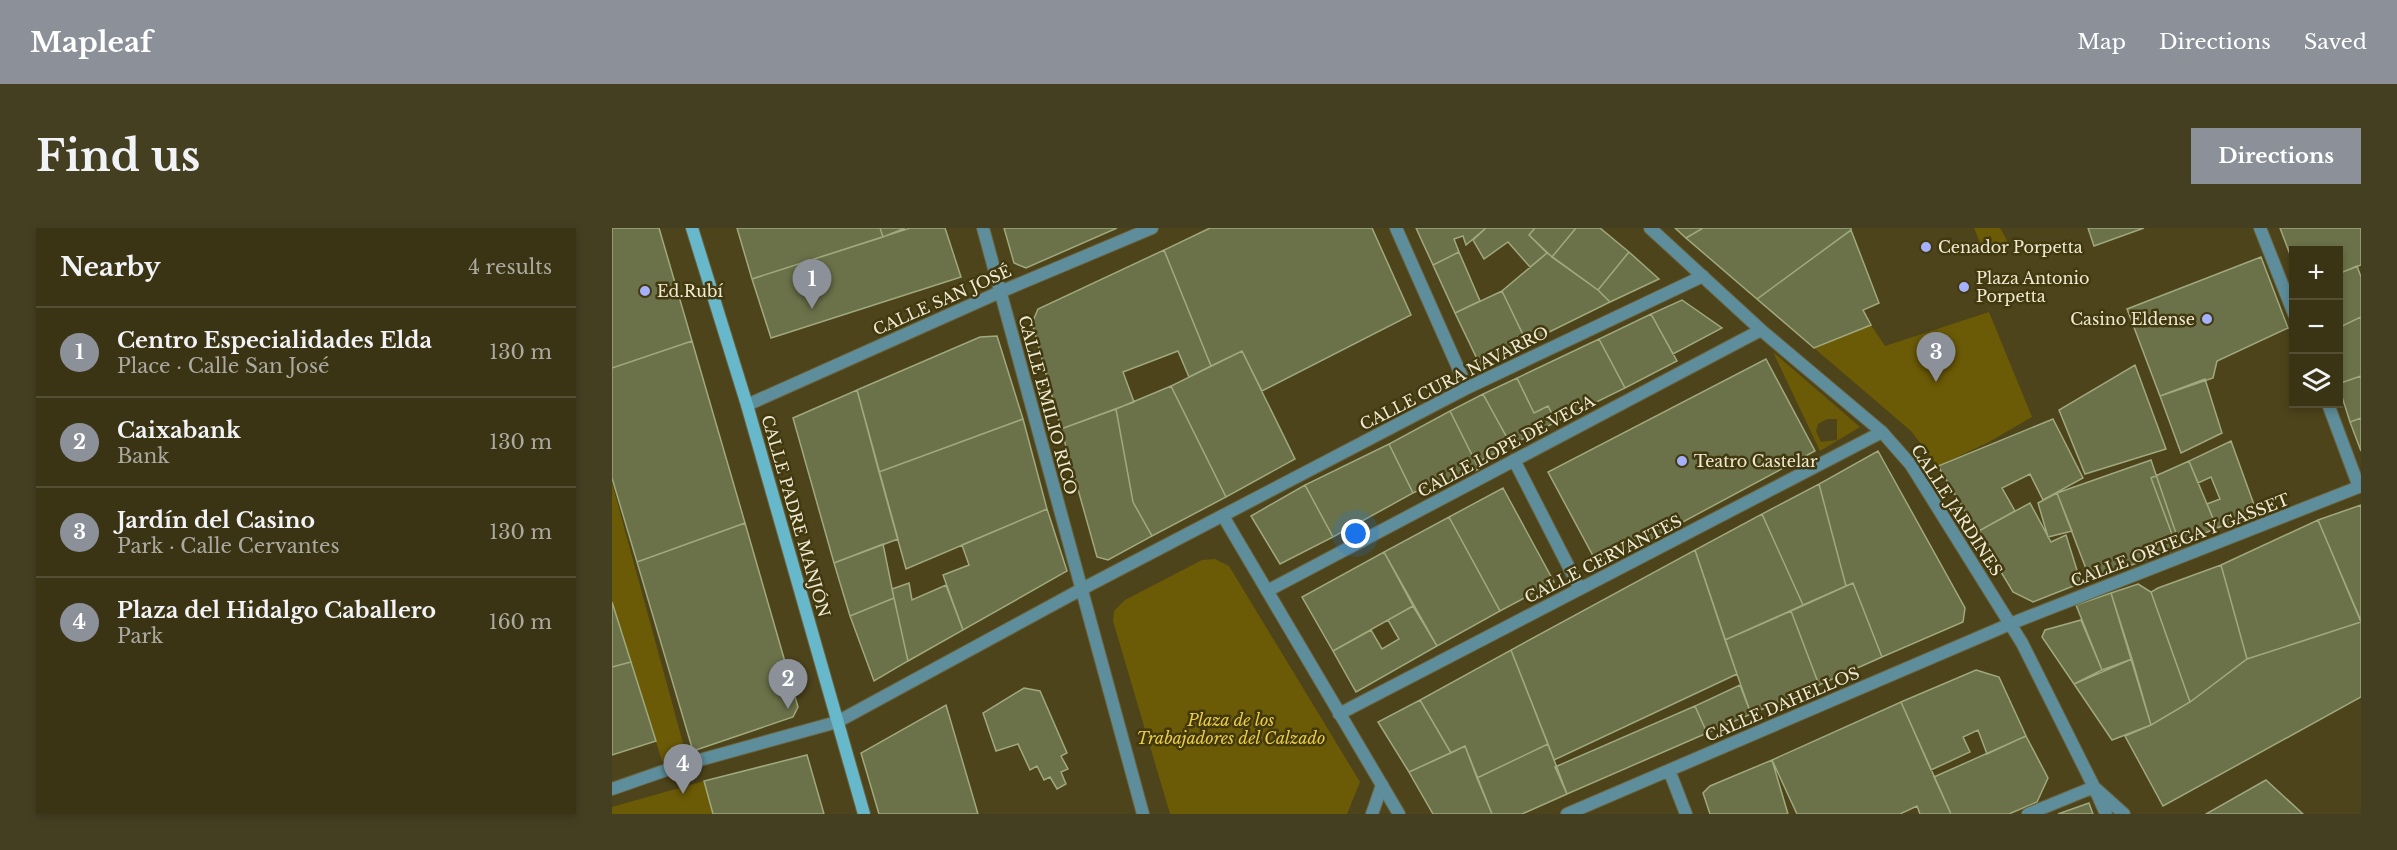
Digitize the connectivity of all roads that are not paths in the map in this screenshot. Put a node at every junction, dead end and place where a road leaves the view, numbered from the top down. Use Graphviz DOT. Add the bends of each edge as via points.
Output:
graph roads {
  1 [pos="692,228"];
  2 [pos="983,228"];
  3 [pos="1152,228"];
  4 [pos="1396,228"];
  5 [pos="1650,228"];
  6 [pos="2260,228"];
  7 [pos="1703,276"];
  8 [pos="1000,292"];
  9 [pos="2289,301"];
  10 [pos="1761,330"];
  11 [pos="1467,388"];
  12 [pos="747,405"];
  13 [pos="2330,408"];
  14 [pos="1882,432"];
  15 [pos="1515,460"];
  16 [pos="2360,487"];
  17 [pos="1223,516"];
  18 [pos="1580,589"];
  19 [pos="1080,590"];
  20 [pos="1267,591"];
  21 [pos="2010,624"];
  22 [pos="1339,714"];
  23 [pos="837,722"];
  24 [pos="1669,770"];
  25 [pos="1382,785"];
  26 [pos="2094,787"];
  27 [pos="612,789"];
  28 [pos="864,814"];
  29 [pos="1143,814"];
  30 [pos="1372,814"];
  31 [pos="1398,814"];
  32 [pos="1567,814"];
  33 [pos="1686,814"];
  34 [pos="2028,814"];
  35 [pos="2106,814"];
  36 [pos="2124,814"];
  1 -- 12 [label="street, CALLE PADRE MANJÓN"];
  2 -- 8 [label="street, CALLE EMILIO RICO"];
  3 -- 8 [label="street, CALLE SAN JOSÉ"];
  4 -- 11 [label="street"];
  5 -- 7 [label="street, CALLE JARDINES"];
  6 -- 9 [label="street"];
  7 -- 10 [label="street, CALLE JARDINES"];
  7 -- 11 [label="street, CALLE CURA NAVARRO"];
  8 -- 12 [label="street, CALLE SAN JOSÉ"];
  8 -- 19 [label="street, CALLE EMILIO RICO"];
  10 -- 14 [label="street, CALLE JARDINES"];
  10 -- 15 [label="street, CALLE LOPE DE VEGA"];
  11 -- 17 [label="street, CALLE CURA NAVARRO"];
  12 -- 23 [label="street, CALLE PADRE MANJÓN"];
  13 -- 16 [label="street"];
  14 -- 18 [label="street, CALLE CERVANTES"];
  14 -- 21 [label="street, CALLE JARDINES" via="1911,465"];
  15 -- 18 [label="street"];
  15 -- 20 [label="street, CALLE LOPE DE VEGA"];
  16 -- 21 [label="street, CALLE ORTEGA Y GASSET"];
  17 -- 19 [label="street"];
  17 -- 20 [label="street"];
  18 -- 22 [label="street, CALLE CERVANTES"];
  19 -- 23 [label="street"];
  19 -- 29 [label="street"];
  20 -- 22 [label="street"];
  21 -- 24 [label="street, CALLE DAHELLOS"];
  21 -- 26 [label="street, CALLE JARDINES"];
  22 -- 25 [label="street"];
  23 -- 27 [label="street" via="678,766"];
  23 -- 28 [label="street, CALLE PADRE MANJÓN"];
  24 -- 32 [label="street, CALLE DAHELLOS"];
  24 -- 33 [label="street"];
  25 -- 30 [label="street"];
  25 -- 31 [label="street"];
  26 -- 34 [label="street"];
  26 -- 35 [label="street, CALLE JARDINES"];
  26 -- 36 [label="street, CALLE JARDINES"];
}
